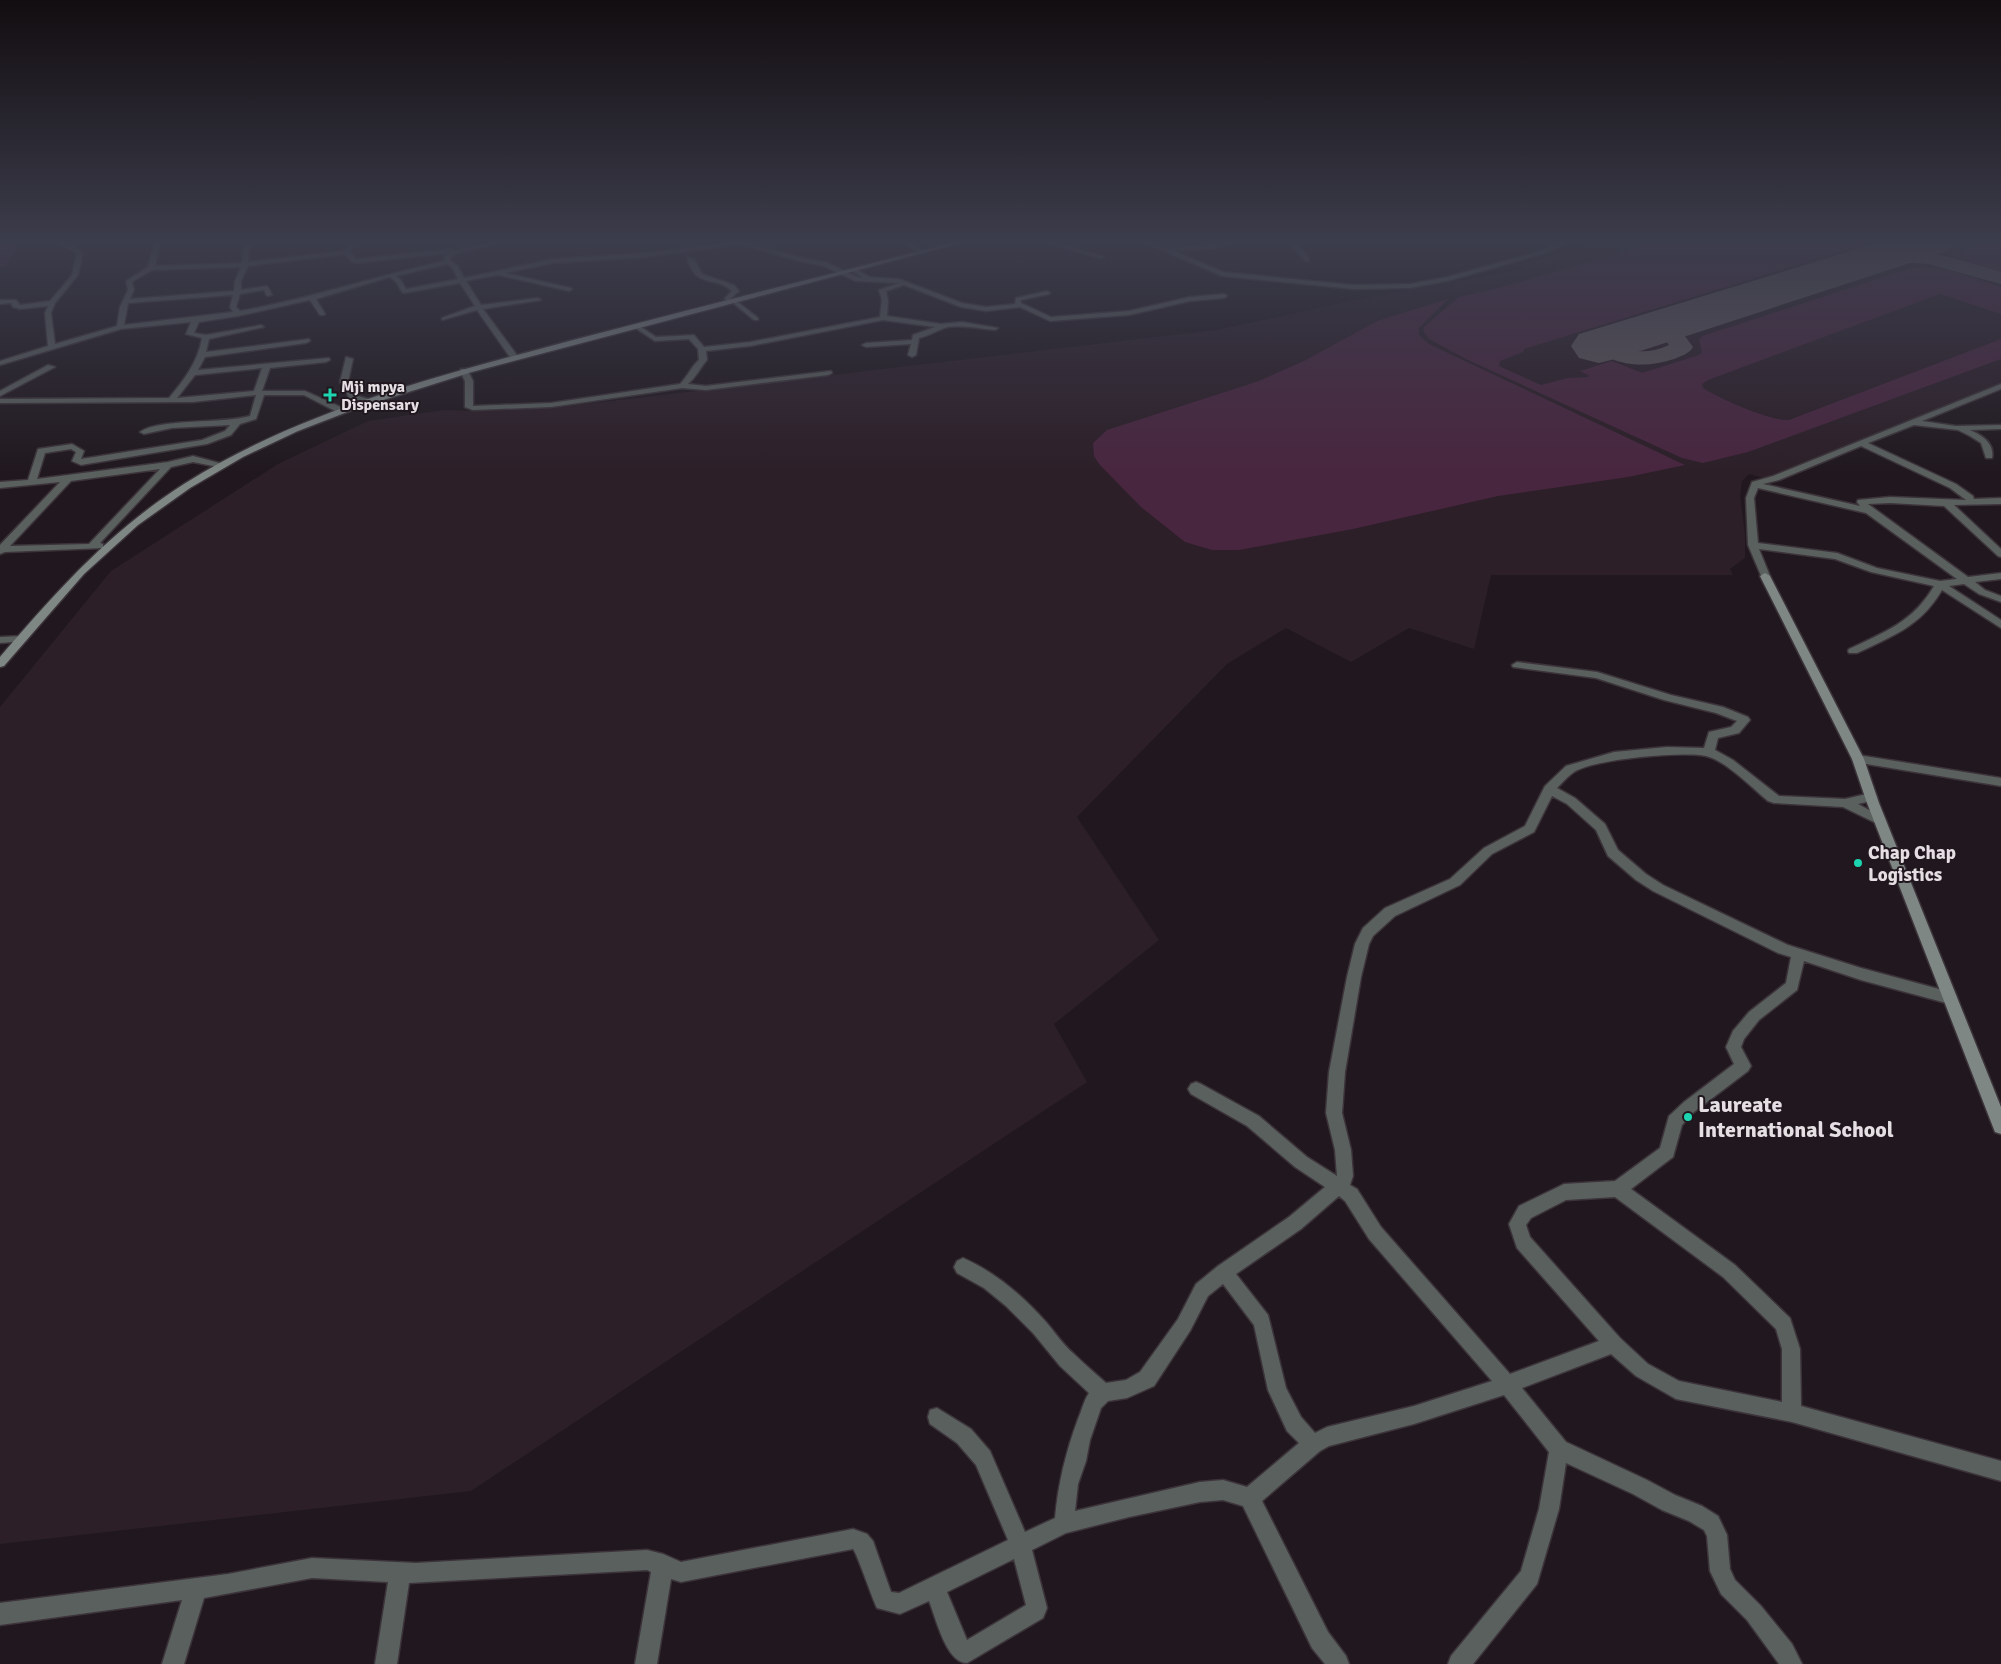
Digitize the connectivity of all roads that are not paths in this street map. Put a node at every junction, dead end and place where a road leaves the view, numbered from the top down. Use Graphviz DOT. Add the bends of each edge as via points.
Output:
graph roads {
  1 [pos="49,318"];
  2 [pos="122,318"];
  3 [pos="212,318"];
  4 [pos="260,318"];
  5 [pos="448,318"];
  6 [pos="487,318"];
  7 [pos="669,318"];
  8 [pos="883,318"];
  9 [pos="958,318"];
  10 [pos="1044,318"];
  11 [pos="1074,318"];
  12 [pos="444,319"];
  13 [pos="196,320"];
  14 [pos="962,324"];
  15 [pos="636,326"];
  16 [pos="941,326"];
  17 [pos="261,327"];
  18 [pos="120,328"];
  19 [pos="995,328"];
  20 [pos="206,337"];
  21 [pos="306,341"];
  22 [pos="916,342"];
  23 [pos="866,345"];
  24 [pos="259,347"];
  25 [pos="52,348"];
  26 [pos="702,350"];
  27 [pos="201,355"];
  28 [pos="912,355"];
  29 [pos="515,358"];
  30 [pos="349,359"];
  31 [pos="326,360"];
  32 [pos="0,363"];
  33 [pos="267,365"];
  34 [pos="52,367"];
  35 [pos="464,371"];
  36 [pos="193,373"];
  37 [pos="828,373"];
  38 [pos="682,386"];
  39 [pos="2001,386"];
  40 [pos="259,393"];
  41 [pos="0,394"];
  42 [pos="171,400"];
  43 [pos="0,401"];
  44 [pos="365,401"];
  45 [pos="340,410"];
  46 [pos="237,422"];
  47 [pos="1917,423"];
  48 [pos="2001,427"];
  49 [pos="1956,428"];
  50 [pos="144,432"];
  51 [pos="204,442"];
  52 [pos="1863,444"];
  53 [pos="1990,456"];
  54 [pos="193,459"];
  55 [pos="168,465"];
  56 [pos="223,465"];
  57 [pos="68,479"];
  58 [pos="31,483"];
  59 [pos="0,485"];
  60 [pos="1754,485"];
  61 [pos="1972,485"];
  62 [pos="1970,500"];
  63 [pos="2001,501"];
  64 [pos="1946,503"];
  65 [pos="1869,511"];
  66 [pos="1753,545"];
  67 [pos="92,546"];
  68 [pos="106,546"];
  69 [pos="1,549"];
  70 [pos="2001,554"];
  71 [pos="1765,576"];
  72 [pos="2001,576"];
  73 [pos="1968,580"];
  74 [pos="1940,584"];
  75 [pos="2001,599"];
  76 [pos="2001,624"];
  77 [pos="22,639"];
  78 [pos="0,640"];
  79 [pos="1854,651"];
  80 [pos="0,664"];
  81 [pos="1517,665"];
  82 [pos="1709,752"];
  83 [pos="1858,759"];
  84 [pos="2001,781"];
  85 [pos="1549,789"];
  86 [pos="1871,797"];
  87 [pos="1845,802"];
  88 [pos="1880,821"];
  89 [pos="1798,954"];
  90 [pos="1950,998"];
  91 [pos="1196,1090"];
  92 [pos="2001,1127"];
  93 [pos="1340,1186"];
  94 [pos="1618,1189"];
  95 [pos="963,1267"];
  96 [pos="1224,1272"];
  97 [pos="1614,1344"];
  98 [pos="1508,1385"];
  99 [pos="1104,1393"];
  100 [pos="1792,1414"];
  101 [pos="937,1417"];
  102 [pos="1313,1444"];
  103 [pos="1559,1449"];
  104 [pos="2001,1471"];
  105 [pos="1250,1498"];
  106 [pos="1064,1524"];
  107 [pos="1020,1544"];
  108 [pos="663,1564"];
  109 [pos="400,1573"];
  110 [pos="196,1588"];
  111 [pos="935,1588"];
  112 [pos="0,1614"];
  113 [pos="172,1664"];
  114 [pos="386,1664"];
  115 [pos="646,1664"];
  116 [pos="1338,1664"];
  117 [pos="1459,1664"];
  118 [pos="1791,1664"];
  1 -- 25 [label="street"];
  2 -- 18 [label="street"];
  3 -- 13 [label="street"];
  4 -- 17 [label="street"];
  5 -- 12 [label="street"];
  6 -- 29 [label="street"];
  7 -- 15 [label="main road"];
  8 -- 16 [label="street"];
  8 -- 26 [label="street"];
  9 -- 14 [label="street"];
  10 -- 11 [label="street"];
  13 -- 18 [label="street"];
  13 -- 20 [label="street" via="190,334"];
  14 -- 16 [label="street"];
  14 -- 19 [label="street"];
  15 -- 26 [label="street" via="655,339 690,337"];
  15 -- 29 [label="main road"];
  16 -- 22 [label="street" via="916,337"];
  17 -- 20 [label="street"];
  17 -- 24 [label="street"];
  18 -- 25 [label="street"];
  20 -- 27 [label="street"];
  21 -- 24 [label="street"];
  22 -- 23 [label="street"];
  22 -- 28 [label="street"];
  24 -- 27 [label="street"];
  25 -- 32 [label="street"];
  26 -- 38 [label="street" via="703,360"];
  27 -- 36 [label="street"];
  29 -- 35 [label="main road"];
  30 -- 44 [label="street" via="344,382 352,396"];
  31 -- 33 [label="street"];
  33 -- 36 [label="street"];
  33 -- 40 [label="street"];
  34 -- 41 [label="street"];
  35 -- 38 [label="street" via="469,381 469,407 473,408 550,405"];
  35 -- 44 [label="main road"];
  36 -- 42 [label="street"];
  37 -- 38 [label="street" via="706,388"];
  39 -- 47 [label="street"];
  40 -- 42 [label="street"];
  40 -- 45 [label="street" via="305,393"];
  40 -- 46 [label="street" via="253,417"];
  42 -- 43 [label="street"];
  44 -- 45 [label="main road"];
  45 -- 56 [label="main road" via="272,439"];
  46 -- 50 [label="street" via="172,426"];
  46 -- 51 [label="street" via="228,432"];
  47 -- 49 [label="street"];
  47 -- 52 [label="street"];
  48 -- 49 [label="street"];
  49 -- 53 [label="street" via="1982,438"];
  51 -- 54 [label="street"];
  51 -- 58 [label="street" via="80,462 76,461 80,451 72,446 45,450 40,452"];
  52 -- 60 [label="street"];
  52 -- 62 [label="street" via="1953,486"];
  54 -- 55 [label="street"];
  54 -- 56 [label="street"];
  55 -- 57 [label="street"];
  55 -- 67 [label="street"];
  56 -- 68 [label="main road" via="170,498"];
  57 -- 58 [label="street"];
  57 -- 69 [label="street"];
  58 -- 59 [label="street"];
  60 -- 65 [label="street"];
  60 -- 66 [label="street" via="1750,498"];
  61 -- 62 [label="street"];
  62 -- 63 [label="street"];
  62 -- 64 [label="street"];
  64 -- 65 [label="street" via="1861,502"];
  64 -- 70 [label="street"];
  65 -- 73 [label="street"];
  66 -- 71 [label="street"];
  66 -- 74 [label="street" via="1818,552 1874,570"];
  67 -- 68 [label="street"];
  67 -- 69 [label="street"];
  68 -- 77 [label="main road"];
  71 -- 83 [label="main road"];
  72 -- 73 [label="street"];
  73 -- 74 [label="street"];
  73 -- 75 [label="street" via="1982,592"];
  74 -- 76 [label="street"];
  74 -- 79 [label="street" via="1918,615"];
  77 -- 78 [label="street"];
  77 -- 80 [label="main road"];
  81 -- 82 [label="street" via="1597,675 1744,720 1734,730 1713,735"];
  82 -- 85 [label="street" via="1667,751 1614,756 1570,769"];
  82 -- 87 [label="street" via="1772,798"];
  83 -- 84 [label="street"];
  83 -- 86 [label="main road"];
  85 -- 89 [label="street" via="1571,801 1601,827 1613,853 1641,877 1716,917"];
  85 -- 93 [label="street" via="1530,829 1488,851 1455,882 1390,912 1368,932 1354,977 1337,1072 1334,1113 1344,1170"];
  86 -- 87 [label="street"];
  86 -- 88 [label="main road"];
  87 -- 88 [label="street"];
  88 -- 90 [label="main road"];
  89 -- 90 [label="street"];
  89 -- 94 [label="street" via="1792,986 1754,1016 1738,1035 1734,1047 1743,1066 1689,1107 1675,1121 1667,1152"];
  90 -- 92 [label="main road"];
  91 -- 93 [label="street" via="1253,1121 1277,1144"];
  93 -- 96 [label="street" via="1295,1223"];
  93 -- 98 [label="street" via="1351,1195 1375,1233"];
  94 -- 97 [label="street" via="1564,1192 1525,1212 1517,1224 1524,1242"];
  94 -- 100 [label="street" via="1729,1271 1784,1324 1791,1349"];
  95 -- 99 [label="street" via="990,1282 1012,1300 1066,1360"];
  96 -- 99 [label="street" via="1202,1290 1184,1325 1147,1379 1127,1389"];
  96 -- 102 [label="street" via="1262,1321 1277,1390 1294,1424"];
  97 -- 98 [label="street"];
  97 -- 100 [label="street" via="1642,1370 1676,1390"];
  98 -- 102 [label="street" via="1414,1415 1327,1437"];
  98 -- 103 [label="street"];
  99 -- 106 [label="street" via="1094,1402 1080,1440 1068,1484"];
  100 -- 104 [label="street"];
  101 -- 107 [label="street" via="964,1436 983,1458"];
  102 -- 105 [label="street"];
  103 -- 117 [label="street" via="1549,1508 1530,1577"];
  103 -- 118 [label="street" via="1711,1523 1717,1535 1720,1571 1728,1587 1754,1613"];
  105 -- 106 [label="street" via="1223,1490 1200,1492"];
  105 -- 116 [label="street" via="1320,1640"];
  106 -- 107 [label="street"];
  107 -- 111 [label="street"];
  107 -- 111 [label="street" via="1038,1608 967,1652 960,1650"];
  108 -- 109 [label="street" via="648,1560"];
  108 -- 111 [label="street" via="682,1572 853,1539 866,1548 884,1600 900,1604"];
  108 -- 115 [label="street"];
  109 -- 110 [label="street" via="312,1568"];
  109 -- 114 [label="street"];
  110 -- 112 [label="street"];
  110 -- 113 [label="street"];
}
